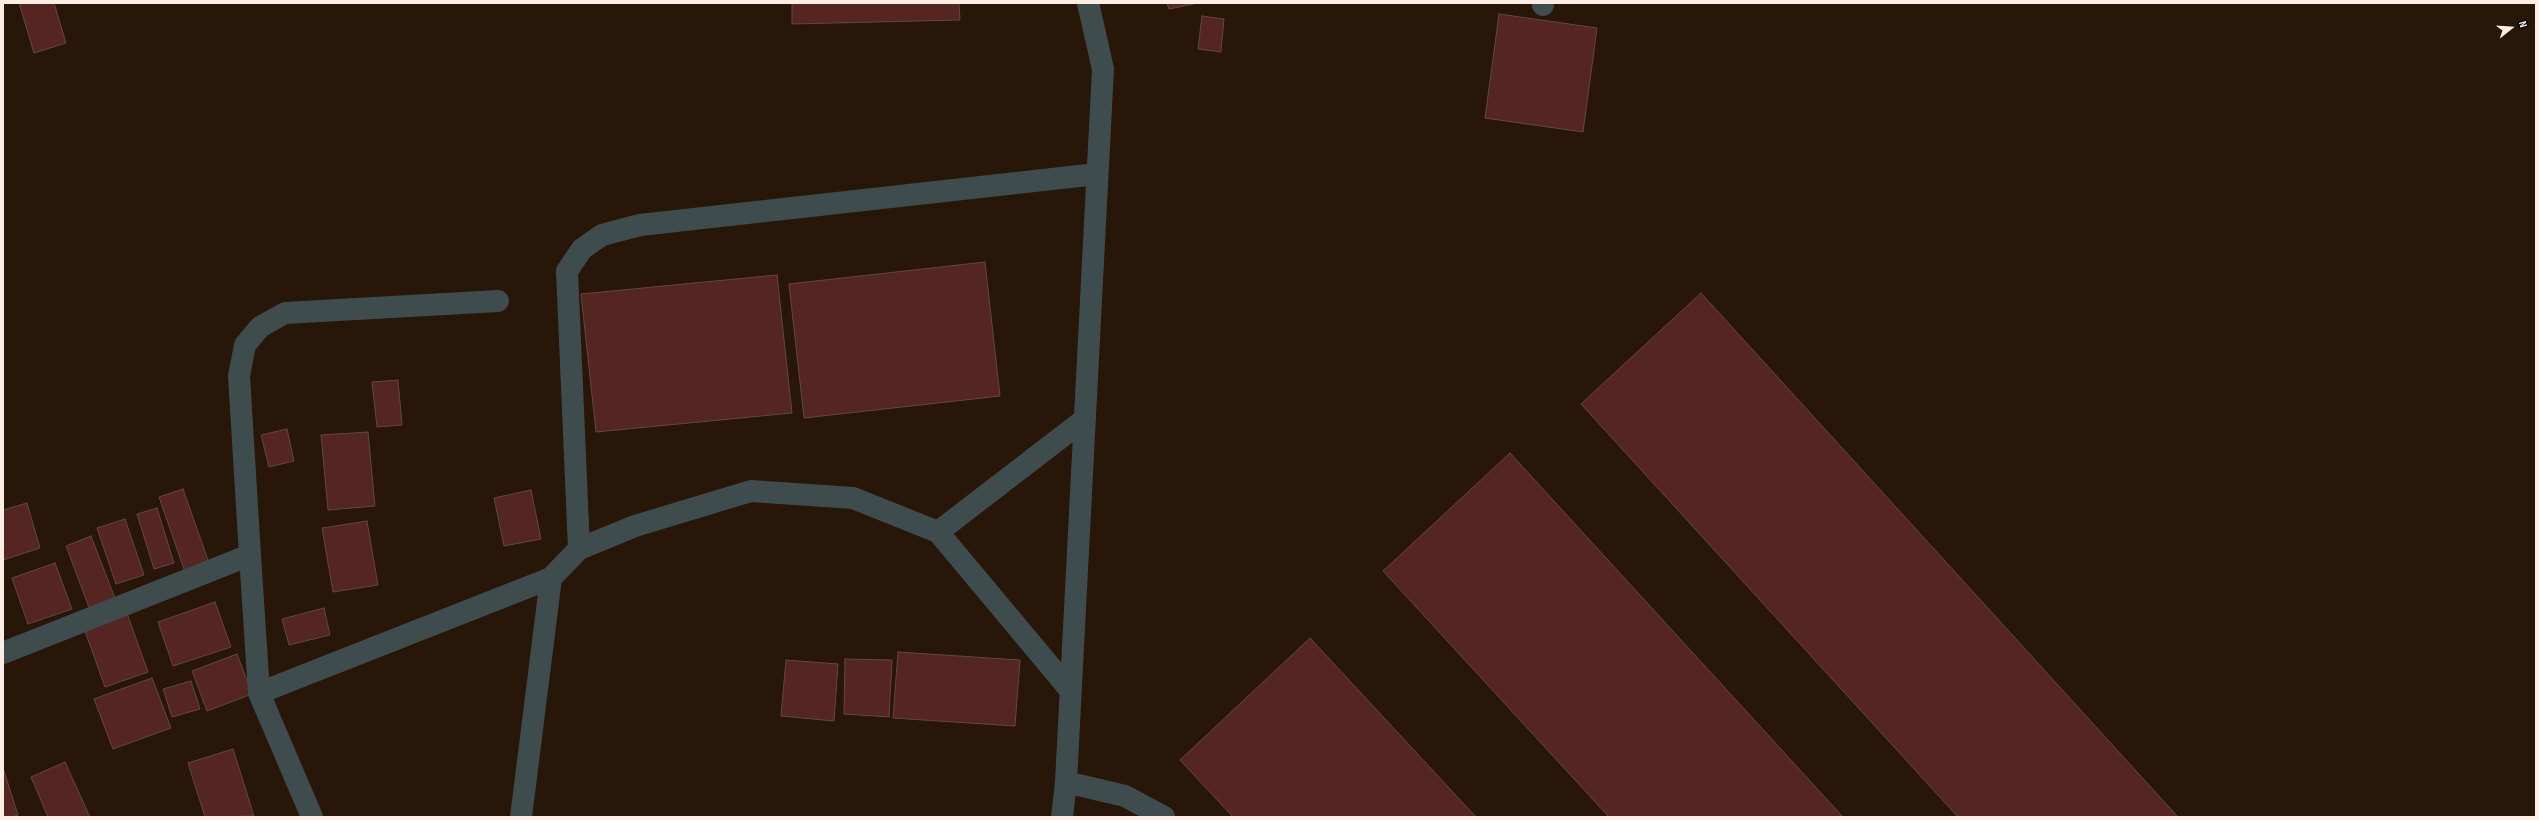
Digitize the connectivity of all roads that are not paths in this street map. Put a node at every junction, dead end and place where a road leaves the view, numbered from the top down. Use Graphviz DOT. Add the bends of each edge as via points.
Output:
graph roads {
  1 [pos="1088,3"];
  2 [pos="1097,174"];
  3 [pos="498,301"];
  4 [pos="1084,419"];
  5 [pos="938,532"];
  6 [pos="579,549"];
  7 [pos="250,555"];
  8 [pos="551,578"];
  9 [pos="3,653"];
  10 [pos="1070,690"];
  11 [pos="259,693"];
  12 [pos="1066,782"];
  13 [pos="312,817"];
  14 [pos="521,817"];
  15 [pos="1062,817"];
  16 [pos="1164,817"];
  1 -- 2 [label="street" via="1103,69"];
  2 -- 4 [label="street"];
  2 -- 6 [label="street" via="640,225 602,235 582,248 567,271"];
  3 -- 7 [label="street" via="285,313 260,327 245,345 239,376"];
  4 -- 5 [label="street"];
  4 -- 10 [label="street"];
  5 -- 6 [label="street" via="853,498 751,491 635,526"];
  5 -- 10 [label="street"];
  6 -- 8 [label="street"];
  7 -- 9 [label="street"];
  7 -- 11 [label="street"];
  8 -- 11 [label="street"];
  8 -- 14 [label="street"];
  10 -- 12 [label="street"];
  11 -- 13 [label="street"];
  12 -- 15 [label="street"];
  12 -- 16 [label="street" via="1125,796"];
}
